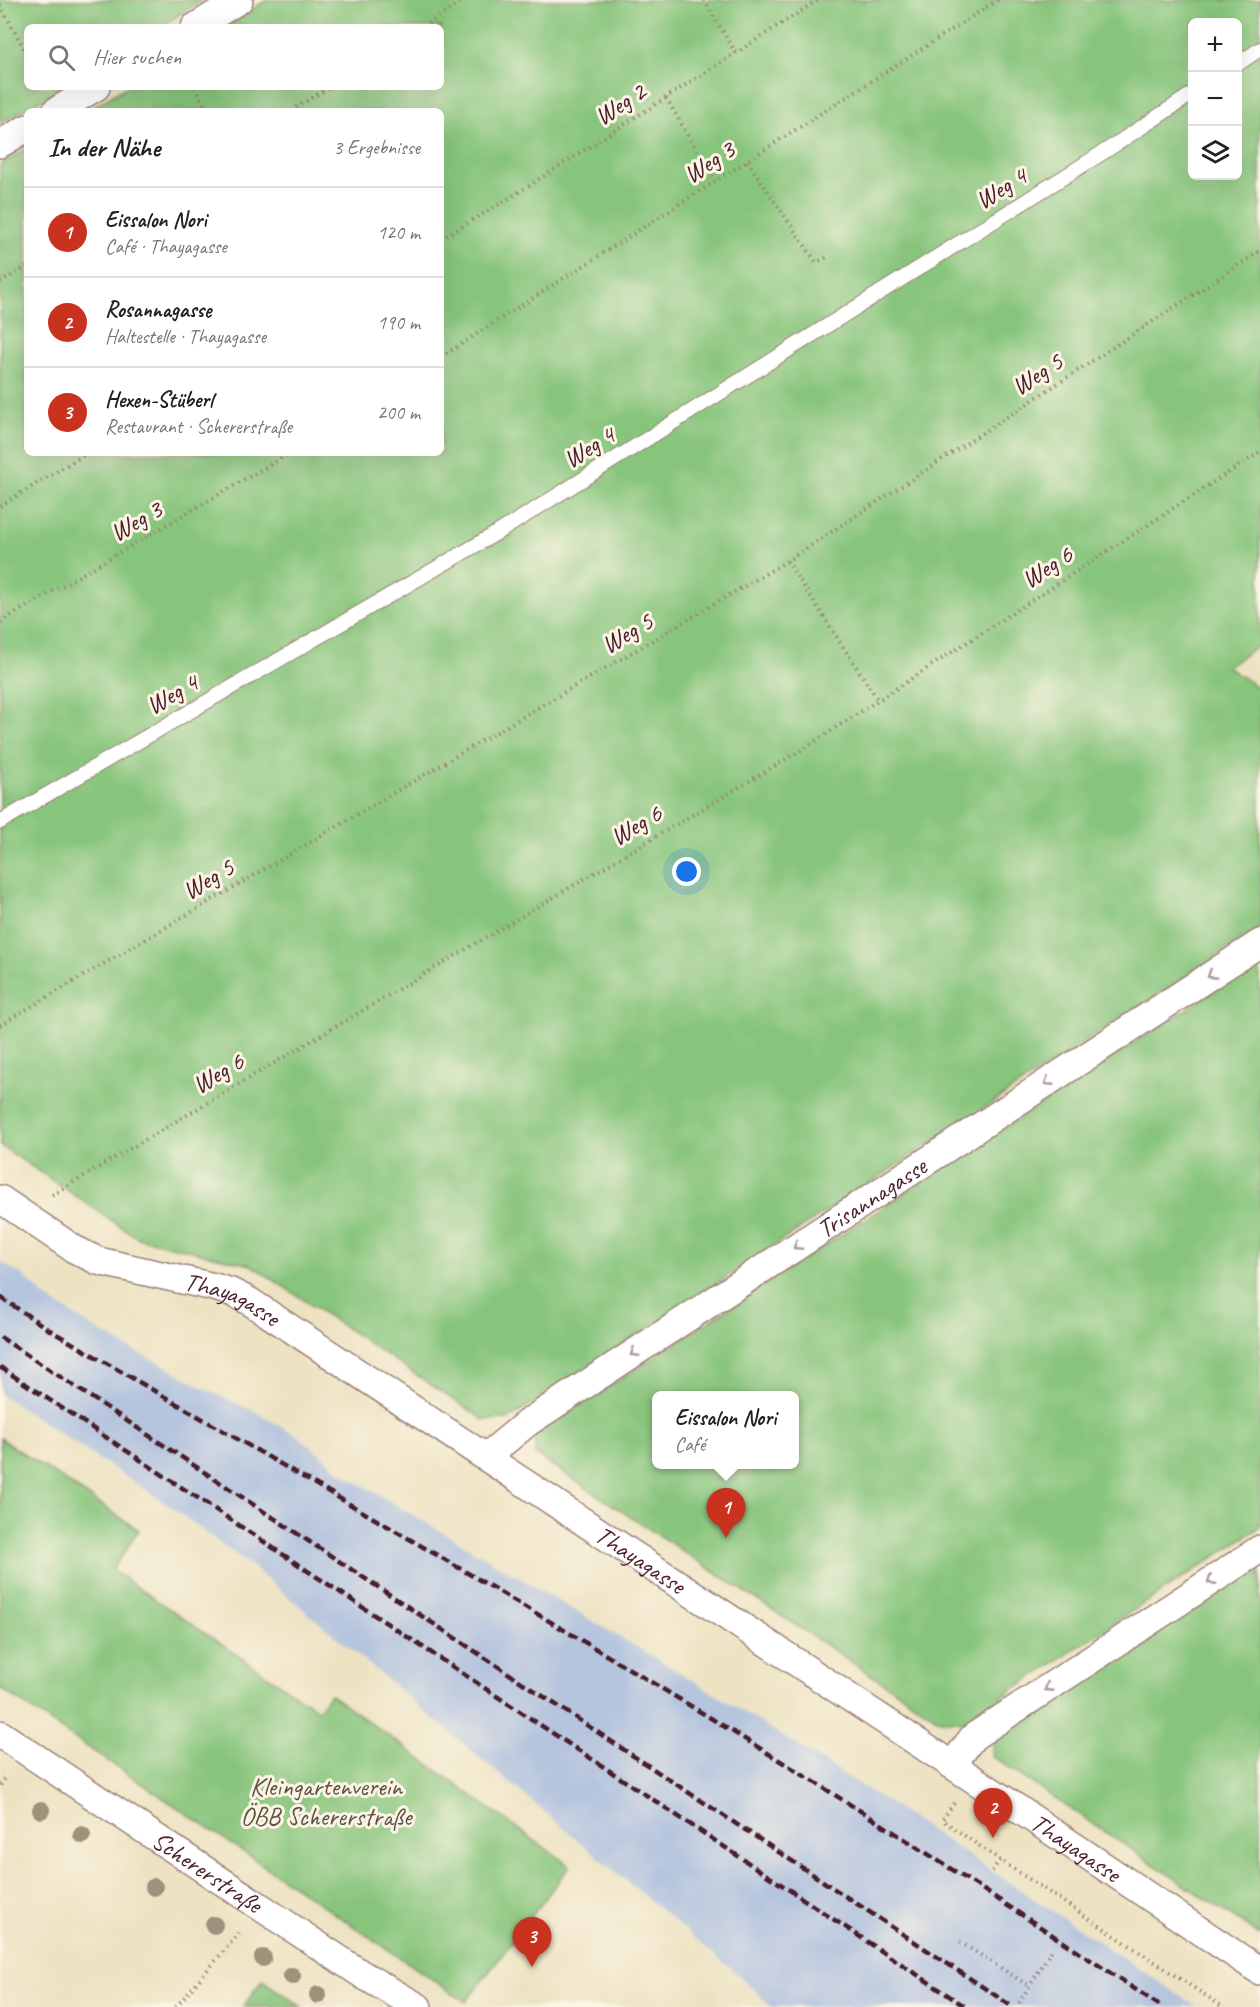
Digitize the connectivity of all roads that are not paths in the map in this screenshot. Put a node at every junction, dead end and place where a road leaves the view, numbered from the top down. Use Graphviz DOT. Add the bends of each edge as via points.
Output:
graph roads {
  1 [pos="239,0"];
  2 [pos="200,24"];
  3 [pos="1260,49"];
  4 [pos="1242,61"];
  5 [pos="91,90"];
  6 [pos="1188,97"];
  7 [pos="61,108"];
  8 [pos="24,130"];
  9 [pos="0,144"];
  10 [pos="0,822"];
  11 [pos="1260,943"];
  12 [pos="10,1206"];
  13 [pos="486,1457"];
  14 [pos="1260,1549"];
  15 [pos="0,1734"];
  16 [pos="952,1765"];
  17 [pos="1260,1971"];
  18 [pos="418,2007"];
  1 -- 2 [label="street"];
  3 -- 4 [label="lane"];
  5 -- 7 [label="street"];
  6 -- 10 [label="lane, Weg 4" via="502,530"];
  8 -- 9 [label="street"];
  11 -- 13 [label="street, Trisannagasse, one-way" via="526,1423"];
  12 -- 13 [label="street, Thayagasse" via="98,1261 214,1287 249,1301"];
  13 -- 16 [label="street, Thayagasse"];
  14 -- 16 [label="street, one-way" via="973,1737"];
  15 -- 18 [label="street, Schererstraße" via="363,1975"];
  16 -- 17 [label="street, Thayagasse"];
}
